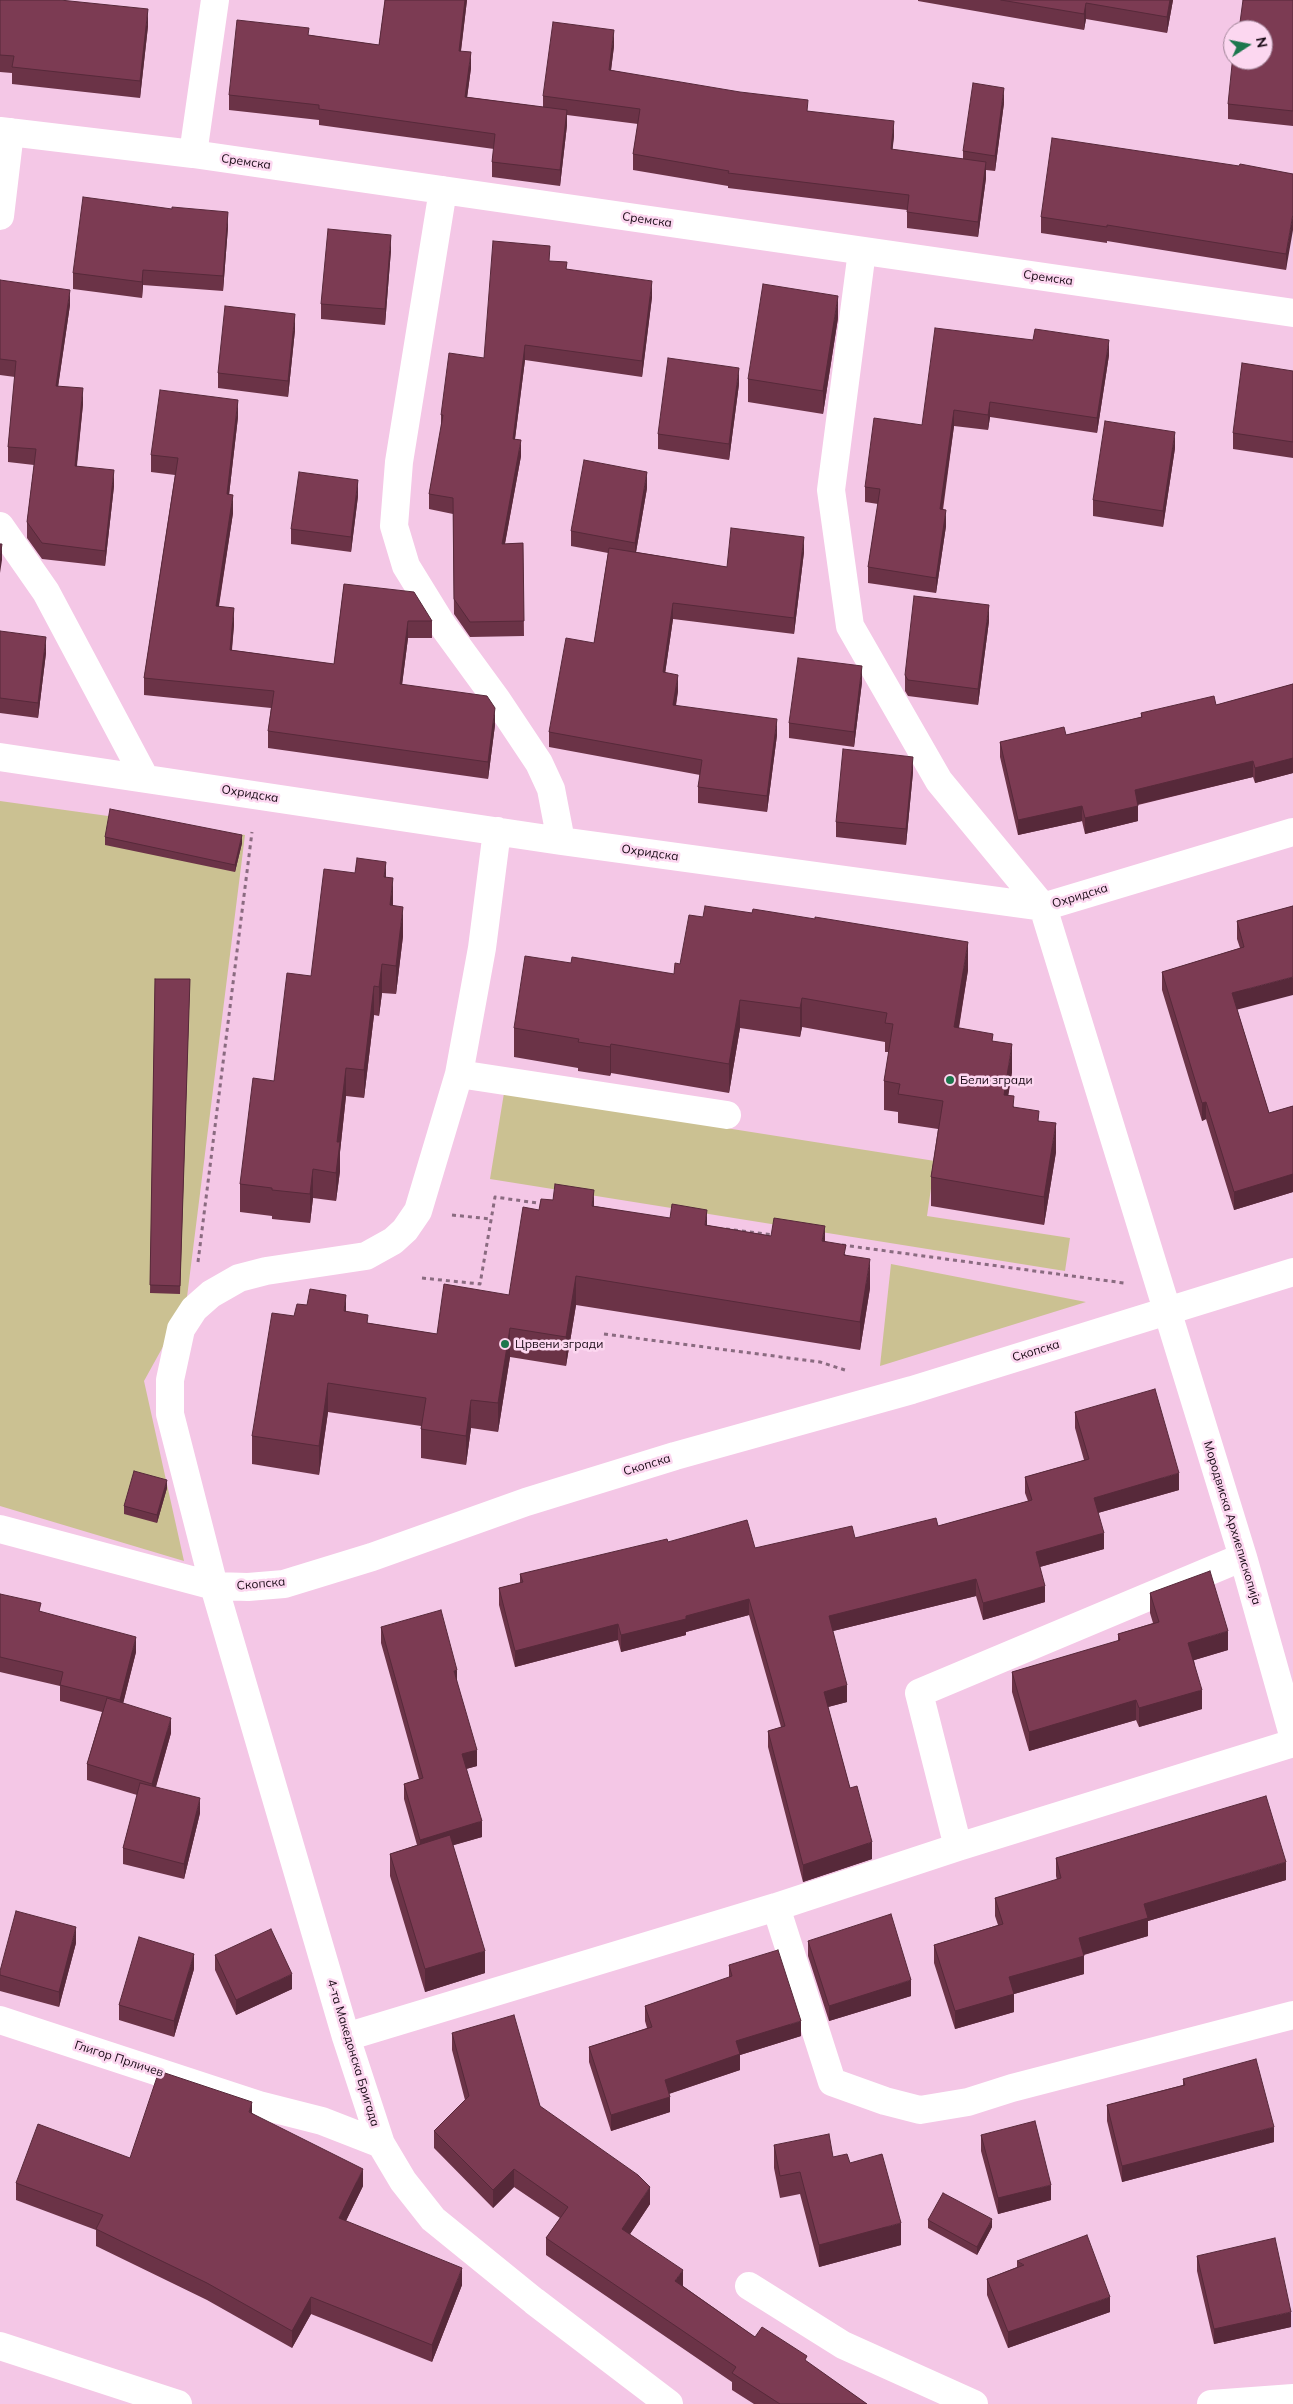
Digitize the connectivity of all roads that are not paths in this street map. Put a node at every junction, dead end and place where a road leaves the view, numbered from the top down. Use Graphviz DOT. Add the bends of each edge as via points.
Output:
graph roads {
  1 [pos="215,0"];
  2 [pos="5,131"];
  3 [pos="193,154"];
  4 [pos="442,190"];
  5 [pos="0,216"];
  6 [pos="862,251"];
  7 [pos="1293,313"];
  8 [pos="0,526"];
  9 [pos="0,757"];
  10 [pos="144,778"];
  11 [pos="497,831"];
  12 [pos="1293,832"];
  13 [pos="561,841"];
  14 [pos="1043,907"];
  15 [pos="459,1074"];
  16 [pos="727,1115"];
  17 [pos="1293,1272"];
  18 [pos="1168,1312"];
  19 [pos="0,1529"];
  20 [pos="1243,1557"];
  21 [pos="214,1586"];
  22 [pos="1289,1708"];
  23 [pos="1293,1735"];
  24 [pos="1293,1743"];
  25 [pos="958,1847"];
  26 [pos="776,1907"];
  27 [pos="1293,2014"];
  28 [pos="0,2020"];
  29 [pos="346,2037"];
  30 [pos="381,2144"];
  31 [pos="749,2286"];
  32 [pos="0,2346"];
  33 [pos="1293,2398"];
  34 [pos="178,2404"];
  35 [pos="669,2404"];
  36 [pos="974,2404"];
  37 [pos="1211,2404"];
  1 -- 3 [label="street"];
  2 -- 3 [label="street, Сремска"];
  2 -- 5 [label="street"];
  3 -- 4 [label="street, Сремска"];
  4 -- 6 [label="street, Сремска"];
  4 -- 13 [label="street" via="399,462 394,526 406,566 443,626 539,763 551,788"];
  6 -- 7 [label="street, Сремска"];
  6 -- 14 [label="street" via="831,490 850,626 939,781"];
  8 -- 10 [label="street" via="46,592"];
  9 -- 10 [label="street, Охридска"];
  10 -- 11 [label="street, Охридска"];
  11 -- 13 [label="street, Охридска"];
  11 -- 15 [label="street, 4-та Македонска Бригада" via="482,948"];
  12 -- 14 [label="street, Охридска"];
  13 -- 14 [label="street, Охридска"];
  14 -- 18 [label="street, Мородвиска Архиепископија"];
  15 -- 16 [label="street"];
  15 -- 21 [label="street, 4-та Македонска Бригада" via="418,1210 405,1230 366,1256 239,1278 211,1294 181,1329 170,1380 170,1414"];
  17 -- 18 [label="street, Скопска"];
  18 -- 20 [label="street, Мородвиска Архиепископија"];
  18 -- 21 [label="street, Скопска" via="535,1499 372,1557 284,1584"];
  19 -- 21 [label="street, Скопска"];
  20 -- 22 [label="street, Мородвиска Архиепископија"];
  20 -- 25 [label="street" via="919,1693"];
  21 -- 29 [label="street, 4-та Македонска Бригада"];
  22 -- 23 [label="street, Мородвиска Архиепископија"];
  24 -- 25 [label="street"];
  25 -- 26 [label="street"];
  26 -- 27 [label="street" via="832,2082 920,2110 968,2102"];
  26 -- 29 [label="street"];
  28 -- 30 [label="street, Глигор Прличев" via="259,2105 322,2121"];
  29 -- 30 [label="street, 4-та Македонска Бригада"];
  30 -- 35 [label="street, 4-та Македонска Бригада" via="403,2181 433,2219"];
  31 -- 36 [label="street" via="843,2345"];
  32 -- 34 [label="street"];
  33 -- 37 [label="street"];
}
